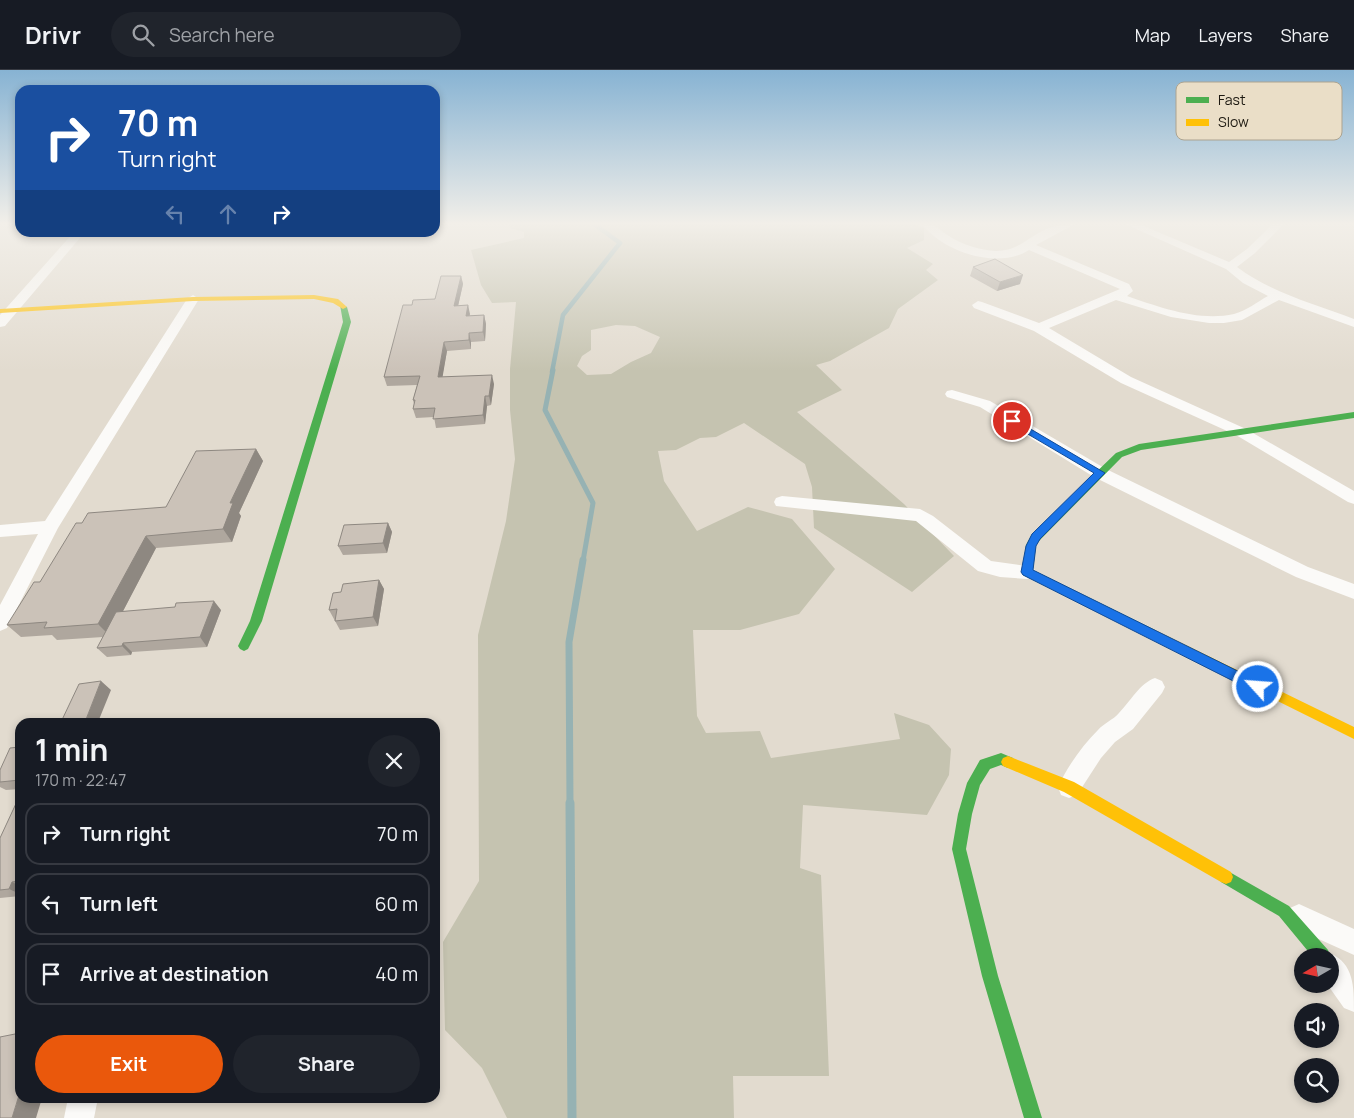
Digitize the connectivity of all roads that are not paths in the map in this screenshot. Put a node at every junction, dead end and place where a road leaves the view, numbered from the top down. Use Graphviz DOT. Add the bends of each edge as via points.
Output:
graph roads {
  1 [pos="42,273"];
  2 [pos="1092,273"];
  3 [pos="1238,273"];
  4 [pos="1116,296"];
  5 [pos="1278,296"];
  6 [pos="193,299"];
  7 [pos="978,305"];
  8 [pos="6,311"];
  9 [pos="0,323"];
  10 [pos="1354,323"];
  11 [pos="1039,328"];
  12 [pos="952,394"];
  13 [pos="1354,415"];
  14 [pos="1241,432"];
  15 [pos="1100,473"];
  16 [pos="1354,498"];
  17 [pos="782,502"];
  18 [pos="50,527"];
  19 [pos="0,531"];
  20 [pos="1027,572"];
  21 [pos="1354,592"];
  22 [pos="0,623"];
  23 [pos="244,646"];
  24 [pos="1155,687"];
  25 [pos="1354,733"];
  26 [pos="1069,787"];
  27 [pos="1284,911"];
  28 [pos="1354,942"];
  29 [pos="1315,948"];
  30 [pos="1339,978"];
  31 [pos="1354,998"];
  32 [pos="83,1103"];
  33 [pos="79,1118"];
  34 [pos="1033,1118"];
  1 -- 8 [label="street"];
  2 -- 4 [label="street" via="1125,287 1127,291"];
  3 -- 5 [label="street"];
  4 -- 5 [label="street" via="1167,313 1227,319 1238,317"];
  4 -- 11 [label="street"];
  5 -- 10 [label="street"];
  6 -- 8 [label="street"];
  6 -- 18 [label="street"];
  6 -- 23 [label="street" via="314,297 335,300 344,308 347,322 256,621"];
  7 -- 11 [label="street"];
  8 -- 9 [label="street"];
  11 -- 14 [label="street" via="1126,380"];
  12 -- 15 [label="street" via="985,404"];
  13 -- 14 [label="street"];
  14 -- 15 [label="street" via="1139,447 1119,455"];
  14 -- 16 [label="street"];
  15 -- 20 [label="street" via="1036,536"];
  15 -- 21 [label="street" via="1302,572"];
  17 -- 20 [label="street" via="920,515 990,568"];
  18 -- 19 [label="street"];
  18 -- 22 [label="street"];
  20 -- 25 [label="street"];
  24 -- 26 [label="street" via="1125,722 1107,734 1093,750"];
  26 -- 27 [label="street"];
  26 -- 34 [label="street" via="1002,759 985,764 974,784 959,849 990,976"];
  27 -- 28 [label="street"];
  27 -- 29 [label="street"];
  30 -- 31 [label="street"];
  32 -- 33 [label="street"];
}
